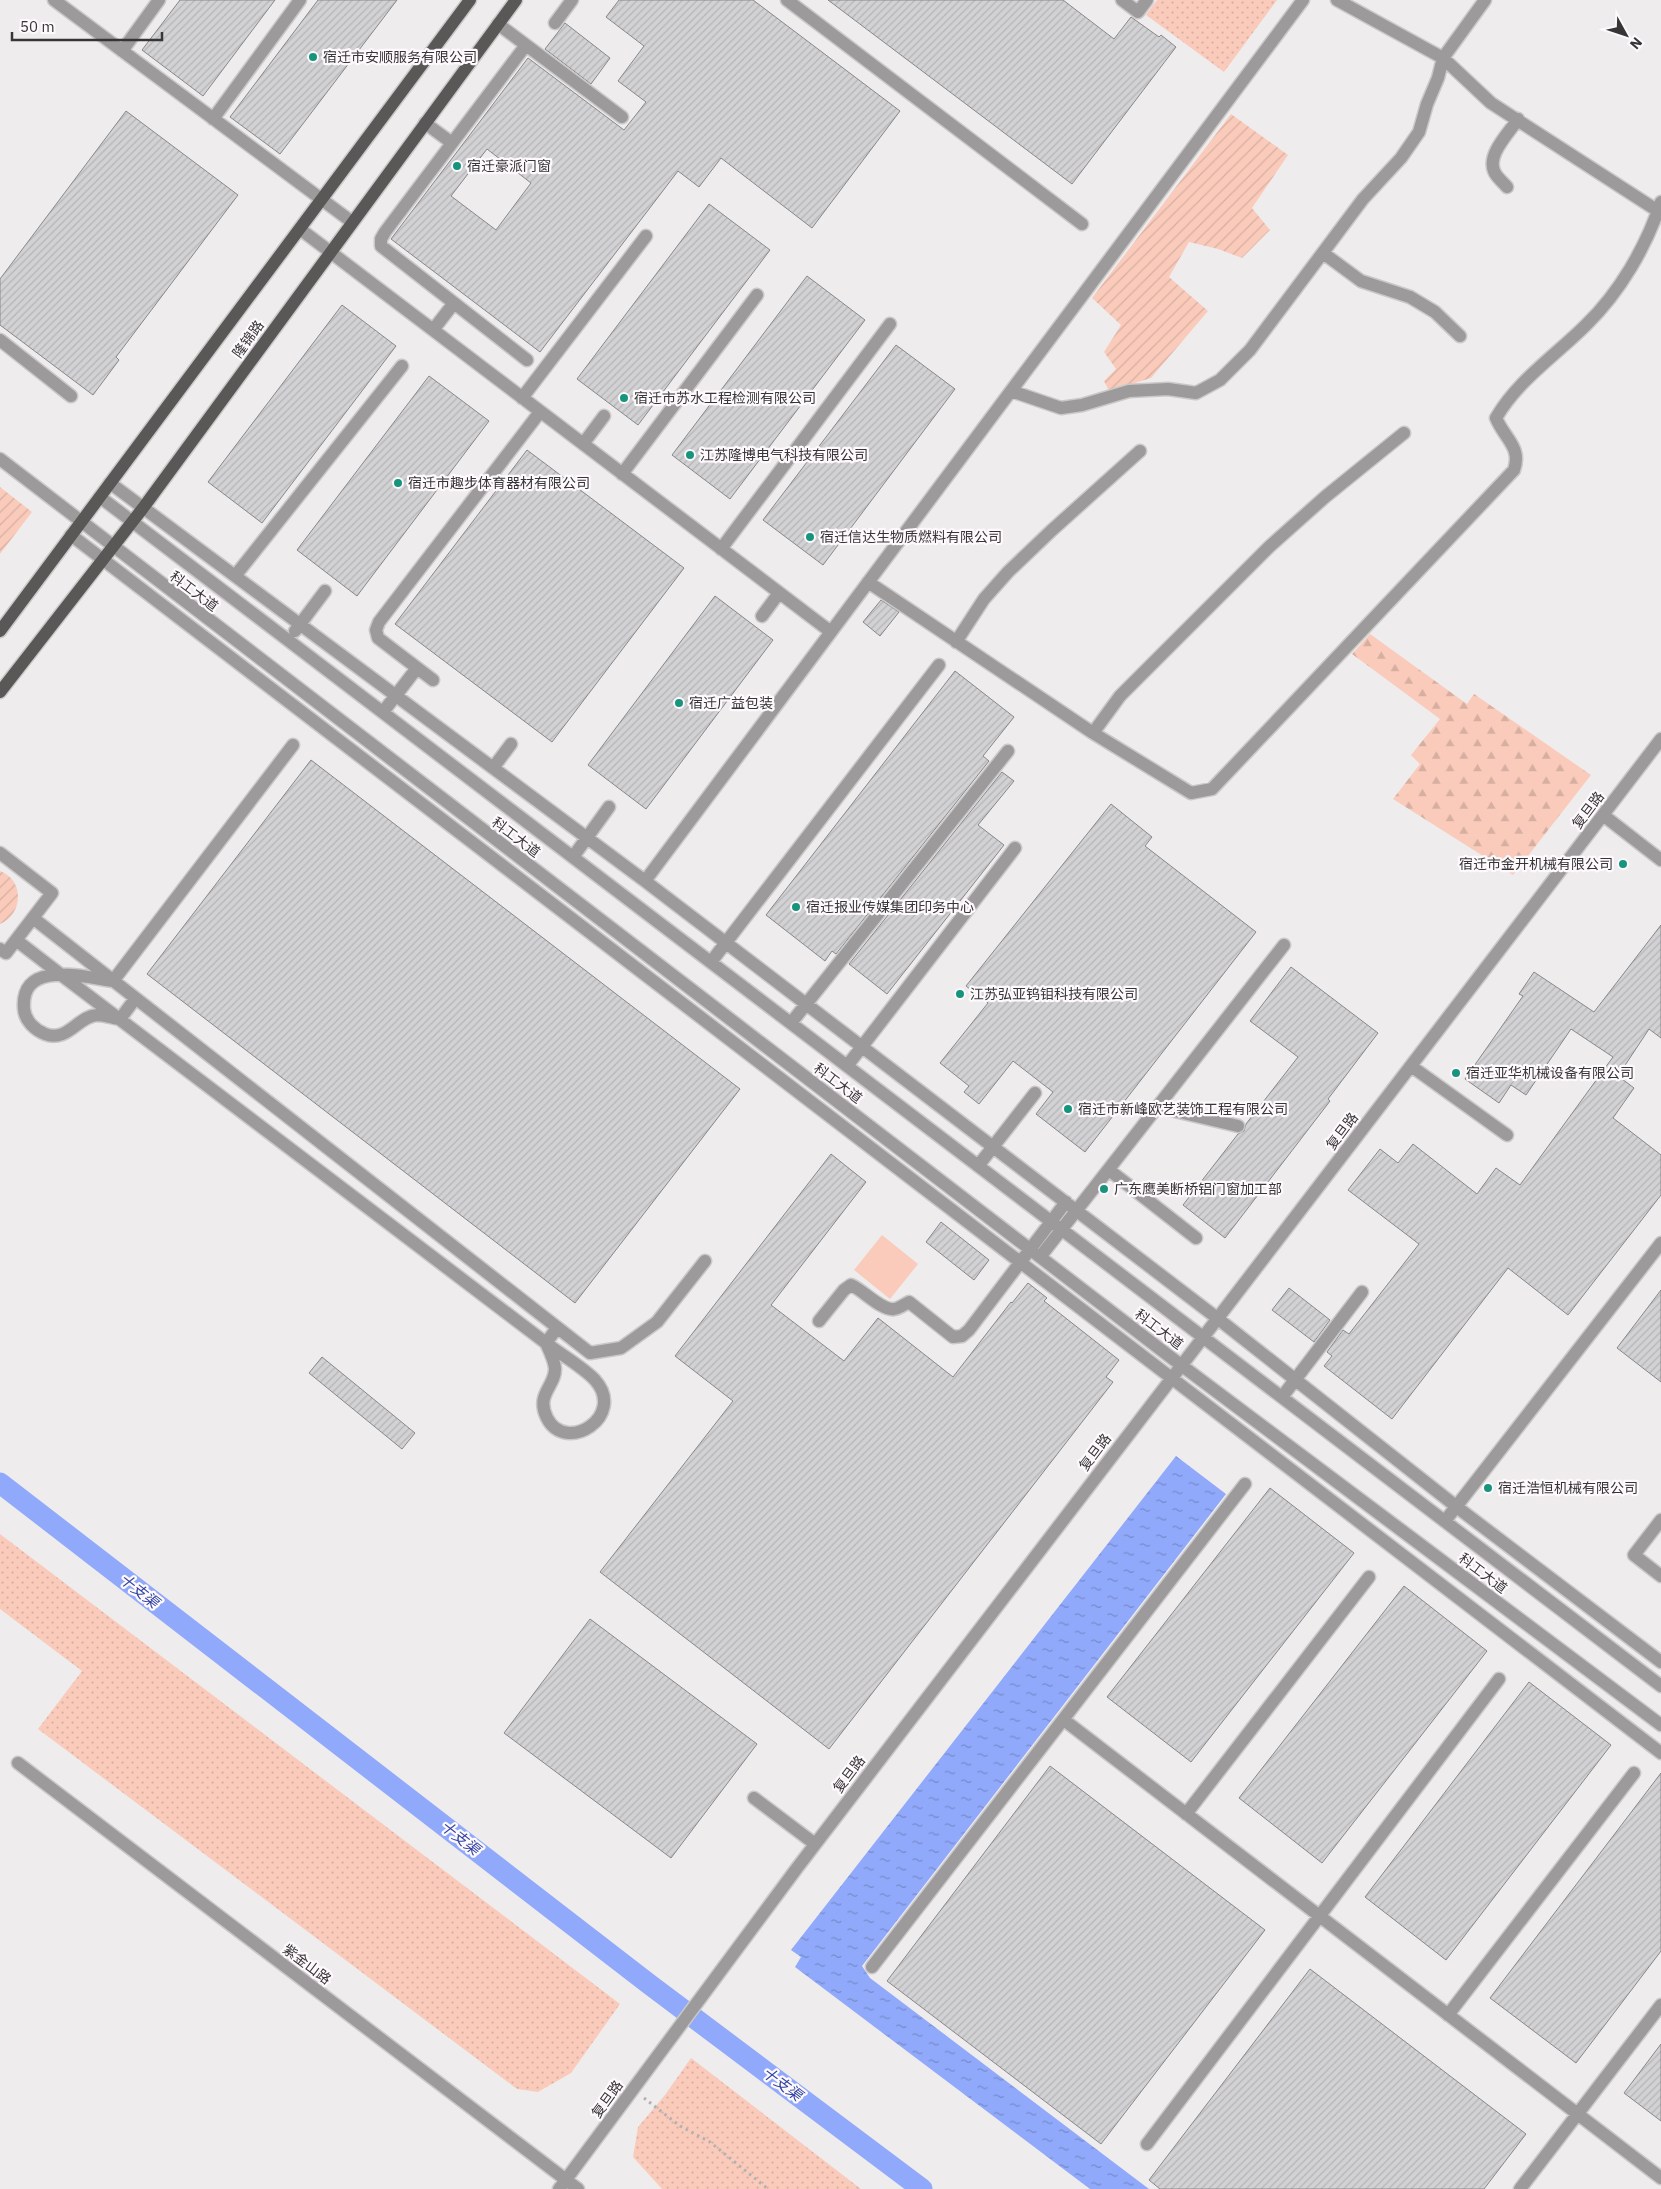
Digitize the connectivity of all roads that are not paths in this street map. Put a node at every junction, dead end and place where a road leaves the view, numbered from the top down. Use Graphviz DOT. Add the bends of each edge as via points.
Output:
graph roads {
  1 [pos="54,0"];
  2 [pos="159,0"];
  3 [pos="300,0"];
  4 [pos="470,0"];
  5 [pos="516,0"];
  6 [pos="572,0"];
  7 [pos="788,0"];
  8 [pos="1122,0"];
  9 [pos="1147,0"];
  10 [pos="1303,0"];
  11 [pos="1337,0"];
  12 [pos="1486,0"];
  13 [pos="555,23"];
  14 [pos="498,24"];
  15 [pos="526,46"];
  16 [pos="122,50"];
  17 [pos="1443,58"];
  18 [pos="622,117"];
  19 [pos="213,119"];
  20 [pos="1518,119"];
  21 [pos="425,123"];
  22 [pos="452,143"];
  23 [pos="1507,187"];
  24 [pos="322,200"];
  25 [pos="1660,209"];
  26 [pos="352,222"];
  27 [pos="1082,224"];
  28 [pos="300,229"];
  29 [pos="646,236"];
  30 [pos="330,252"];
  31 [pos="1323,253"];
  32 [pos="757,295"];
  33 [pos="454,303"];
  34 [pos="890,324"];
  35 [pos="433,330"];
  36 [pos="1460,336"];
  37 [pos="0,340"];
  38 [pos="527,360"];
  39 [pos="402,366"];
  40 [pos="1011,391"];
  41 [pos="71,396"];
  42 [pos="522,398"];
  43 [pos="540,412"];
  44 [pos="604,416"];
  45 [pos="1404,433"];
  46 [pos="583,444"];
  47 [pos="1140,451"];
  48 [pos="0,459"];
  49 [pos="622,474"];
  50 [pos="110,483"];
  51 [pos="100,497"];
  52 [pos="143,508"];
  53 [pos="132,521"];
  54 [pos="81,522"];
  55 [pos="72,535"];
  56 [pos="113,547"];
  57 [pos="721,549"];
  58 [pos="103,560"];
  59 [pos="235,576"];
  60 [pos="868,582"];
  61 [pos="325,591"];
  62 [pos="779,593"];
  63 [pos="762,616"];
  64 [pos="300,624"];
  65 [pos="0,630"];
  66 [pos="830,632"];
  67 [pos="288,640"];
  68 [pos="956,642"];
  69 [pos="939,665"];
  70 [pos="416,668"];
  71 [pos="433,680"];
  72 [pos="0,692"];
  73 [pos="396,695"];
  74 [pos="383,712"];
  75 [pos="1093,733"];
  76 [pos="1661,739"];
  77 [pos="511,744"];
  78 [pos="293,745"];
  79 [pos="1008,751"];
  80 [pos="493,768"];
  81 [pos="609,807"];
  82 [pos="1603,815"];
  83 [pos="587,838"];
  84 [pos="1015,848"];
  85 [pos="0,853"];
  86 [pos="573,857"];
  87 [pos="1661,860"];
  88 [pos="645,880"];
  89 [pos="33,918"];
  90 [pos="16,940"];
  91 [pos="726,942"];
  92 [pos="1284,946"];
  93 [pos="0,949"];
  94 [pos="711,962"];
  95 [pos="60,974"];
  96 [pos="113,981"];
  97 [pos="135,999"];
  98 [pos="806,1004"];
  99 [pos="120,1019"];
  100 [pos="791,1023"];
  101 [pos="862,1047"];
  102 [pos="847,1066"];
  103 [pos="1410,1066"];
  104 [pos="1034,1093"];
  105 [pos="1158,1107"];
  106 [pos="1238,1126"];
  107 [pos="1507,1135"];
  108 [pos="992,1146"];
  109 [pos="978,1166"];
  110 [pos="1109,1170"];
  111 [pos="1066,1202"];
  112 [pos="1076,1211"];
  113 [pos="1056,1225"];
  114 [pos="1196,1238"];
  115 [pos="1661,1243"];
  116 [pos="1035,1253"];
  117 [pos="705,1261"];
  118 [pos="1020,1262"];
  119 [pos="1362,1292"];
  120 [pos="1217,1318"];
  121 [pos="818,1321"];
  122 [pos="557,1328"];
  123 [pos="1203,1336"];
  124 [pos="546,1343"];
  125 [pos="590,1353"];
  126 [pos="1181,1365"];
  127 [pos="1171,1378"];
  128 [pos="594,1380"];
  129 [pos="1296,1380"];
  130 [pos="1282,1397"];
  131 [pos="1245,1484"];
  132 [pos="1457,1506"];
  133 [pos="1661,1520"];
  134 [pos="1445,1521"];
  135 [pos="1661,1576"];
  136 [pos="1369,1577"];
  137 [pos="1661,1662"];
  138 [pos="1499,1679"];
  139 [pos="1661,1686"];
  140 [pos="1064,1720"];
  141 [pos="1661,1725"];
  142 [pos="1661,1753"];
  143 [pos="18,1763"];
  144 [pos="1634,1773"];
  145 [pos="754,1798"];
  146 [pos="1186,1814"];
  147 [pos="815,1844"];
  148 [pos="1320,1917"];
  149 [pos="872,1967"];
  150 [pos="1661,2005"];
  151 [pos="1448,2015"];
  152 [pos="1577,2114"];
  153 [pos="1147,2144"];
  154 [pos="1661,2178"];
  155 [pos="563,2184"];
  156 [pos="1522,2188"];
  157 [pos="578,2189"];
  1 -- 16 [label="street"];
  2 -- 16 [label="street"];
  3 -- 19 [label="street"];
  4 -- 24 [label="main road, 隆锦路"];
  5 -- 14 [label="main road, 隆锦路"];
  6 -- 13 [label="street"];
  7 -- 27 [label="street"];
  8 -- 9 [label="street" via="1138,12"];
  10 -- 40 [label="street"];
  11 -- 17 [label="street"];
  12 -- 17 [label="street"];
  14 -- 15 [label="street"];
  14 -- 21 [label="main road, 隆锦路"];
  15 -- 18 [label="street"];
  15 -- 22 [label="street"];
  16 -- 19 [label="street"];
  17 -- 20 [label="street" via="1491,103"];
  17 -- 31 [label="street" via="1419,132"];
  19 -- 24 [label="street"];
  20 -- 23 [label="street" via="1494,154 1492,165 1495,174"];
  20 -- 25 [label="street"];
  21 -- 22 [label="street"];
  21 -- 26 [label="main road, 隆锦路"];
  22 -- 33 [label="street" via="385,232 381,246"];
  24 -- 26 [label="street"];
  24 -- 28 [label="main road, 隆锦路"];
  25 -- 75 [label="street" via="1621,284 1588,324 1506,400 1496,418 1514,446 1518,459 1514,470 1212,789 1192,793"];
  26 -- 30 [label="main road, 隆锦路"];
  28 -- 30 [label="street"];
  28 -- 50 [label="main road, 隆锦路"];
  29 -- 42 [label="street"];
  30 -- 35 [label="street"];
  30 -- 52 [label="main road, 隆锦路"];
  31 -- 36 [label="street" via="1361,281 1410,297 1434,312"];
  31 -- 40 [label="street" via="1250,350 1220,380 1196,393 1168,389 1129,391 1082,406 1061,408"];
  32 -- 49 [label="street"];
  33 -- 35 [label="street"];
  33 -- 38 [label="street"];
  34 -- 57 [label="street"];
  35 -- 42 [label="street"];
  37 -- 41 [label="street"];
  39 -- 59 [label="street"];
  40 -- 60 [label="street"];
  42 -- 43 [label="street"];
  43 -- 46 [label="street"];
  43 -- 70 [label="street" via="379,622 378,638"];
  44 -- 46 [label="street"];
  45 -- 75 [label="street" via="1269,547 1120,696"];
  46 -- 49 [label="street"];
  47 -- 68 [label="street" via="1008,572 984,599"];
  48 -- 54 [label="street, 科工大道"];
  49 -- 57 [label="street"];
  50 -- 51 [label="main road, 隆锦路"];
  50 -- 52 [label="street"];
  51 -- 53 [label="street, 科工大道"];
  51 -- 54 [label="main road, 隆锦路"];
  52 -- 53 [label="main road, 隆锦路"];
  52 -- 59 [label="street"];
  53 -- 56 [label="main road, 隆锦路"];
  53 -- 67 [label="street, 科工大道"];
  54 -- 55 [label="main road, 隆锦路"];
  54 -- 56 [label="street, 科工大道"];
  55 -- 58 [label="street"];
  55 -- 65 [label="main road, 隆锦路"];
  56 -- 58 [label="main road, 隆锦路"];
  56 -- 116 [label="street, 科工大道"];
  57 -- 62 [label="street"];
  58 -- 72 [label="main road, 隆锦路"];
  58 -- 118 [label="street"];
  59 -- 64 [label="street"];
  60 -- 66 [label="street"];
  60 -- 68 [label="street"];
  61 -- 64 [label="street"];
  62 -- 63 [label="street"];
  62 -- 66 [label="street"];
  64 -- 67 [label="street"];
  64 -- 73 [label="street"];
  66 -- 88 [label="street"];
  67 -- 74 [label="street, 科工大道"];
  68 -- 75 [label="street"];
  69 -- 91 [label="street"];
  70 -- 71 [label="street"];
  70 -- 73 [label="street"];
  73 -- 74 [label="street"];
  73 -- 80 [label="street"];
  74 -- 86 [label="street, 科工大道"];
  76 -- 82 [label="street, 复旦路"];
  77 -- 80 [label="street"];
  78 -- 96 [label="street"];
  79 -- 98 [label="street"];
  80 -- 83 [label="street"];
  81 -- 83 [label="street"];
  82 -- 87 [label="street"];
  82 -- 103 [label="street, 复旦路"];
  83 -- 86 [label="street"];
  83 -- 88 [label="street"];
  84 -- 101 [label="street"];
  85 -- 89 [label="street" via="52,893"];
  86 -- 94 [label="street, 科工大道"];
  88 -- 91 [label="street"];
  89 -- 90 [label="street"];
  89 -- 96 [label="street"];
  90 -- 93 [label="street" via="6,953"];
  90 -- 95 [label="street"];
  91 -- 94 [label="street"];
  91 -- 98 [label="street"];
  92 -- 105 [label="street"];
  94 -- 100 [label="street, 科工大道"];
  95 -- 96 [label="street"];
  95 -- 99 [label="street"];
  95 -- 99 [label="street" via="45,976 34,981 29,988 24,1011 37,1030 48,1036 58,1036 73,1029 80,1021 97,1015"];
  96 -- 97 [label="street"];
  97 -- 99 [label="street"];
  97 -- 122 [label="street"];
  98 -- 100 [label="street"];
  98 -- 101 [label="street"];
  99 -- 124 [label="street"];
  100 -- 102 [label="street, 科工大道"];
  101 -- 102 [label="street"];
  101 -- 108 [label="street"];
  102 -- 109 [label="street, 科工大道"];
  103 -- 107 [label="street"];
  103 -- 120 [label="street, 复旦路"];
  104 -- 108 [label="street"];
  105 -- 106 [label="street"];
  105 -- 110 [label="street"];
  108 -- 109 [label="street"];
  108 -- 111 [label="street"];
  109 -- 113 [label="street, 科工大道"];
  110 -- 112 [label="street"];
  110 -- 114 [label="street"];
  111 -- 112 [label="street"];
  111 -- 113 [label="street"];
  112 -- 113 [label="street"];
  112 -- 120 [label="street"];
  113 -- 116 [label="street"];
  113 -- 123 [label="street, 科工大道"];
  115 -- 132 [label="street"];
  116 -- 118 [label="street"];
  116 -- 126 [label="street, 科工大道"];
  117 -- 125 [label="street" via="657,1322 621,1348"];
  118 -- 121 [label="street" via="962,1336 952,1337 909,1302 894,1309 884,1308 851,1286"];
  118 -- 127 [label="street"];
  119 -- 129 [label="street"];
  120 -- 123 [label="street, 复旦路"];
  120 -- 129 [label="street"];
  122 -- 124 [label="street"];
  122 -- 125 [label="street"];
  123 -- 126 [label="street, 复旦路"];
  123 -- 130 [label="street, 科工大道"];
  124 -- 128 [label="street"];
  124 -- 128 [label="street" via="555,1366 543,1409 555,1428 575,1433 586,1430 599,1418 604,1402"];
  125 -- 128 [label="street"];
  126 -- 127 [label="street, 复旦路"];
  126 -- 141 [label="street, 科工大道"];
  127 -- 142 [label="street"];
  127 -- 147 [label="street, 复旦路"];
  129 -- 130 [label="street"];
  129 -- 132 [label="street"];
  130 -- 134 [label="street, 科工大道"];
  131 -- 140 [label="street"];
  132 -- 134 [label="street"];
  132 -- 137 [label="street"];
  133 -- 135 [label="street" via="1634,1555"];
  134 -- 139 [label="street, 科工大道"];
  136 -- 146 [label="street"];
  138 -- 148 [label="street"];
  140 -- 146 [label="street"];
  140 -- 149 [label="street"];
  143 -- 155 [label="street, 紫金山路"];
  144 -- 151 [label="street"];
  145 -- 147 [label="street"];
  146 -- 148 [label="street"];
  147 -- 155 [label="street, 复旦路"];
  148 -- 151 [label="street"];
  148 -- 153 [label="street"];
  150 -- 152 [label="street"];
  151 -- 152 [label="street"];
  152 -- 154 [label="street"];
  152 -- 156 [label="street"];
  155 -- 157 [label="street, 紫金山路"];
}
